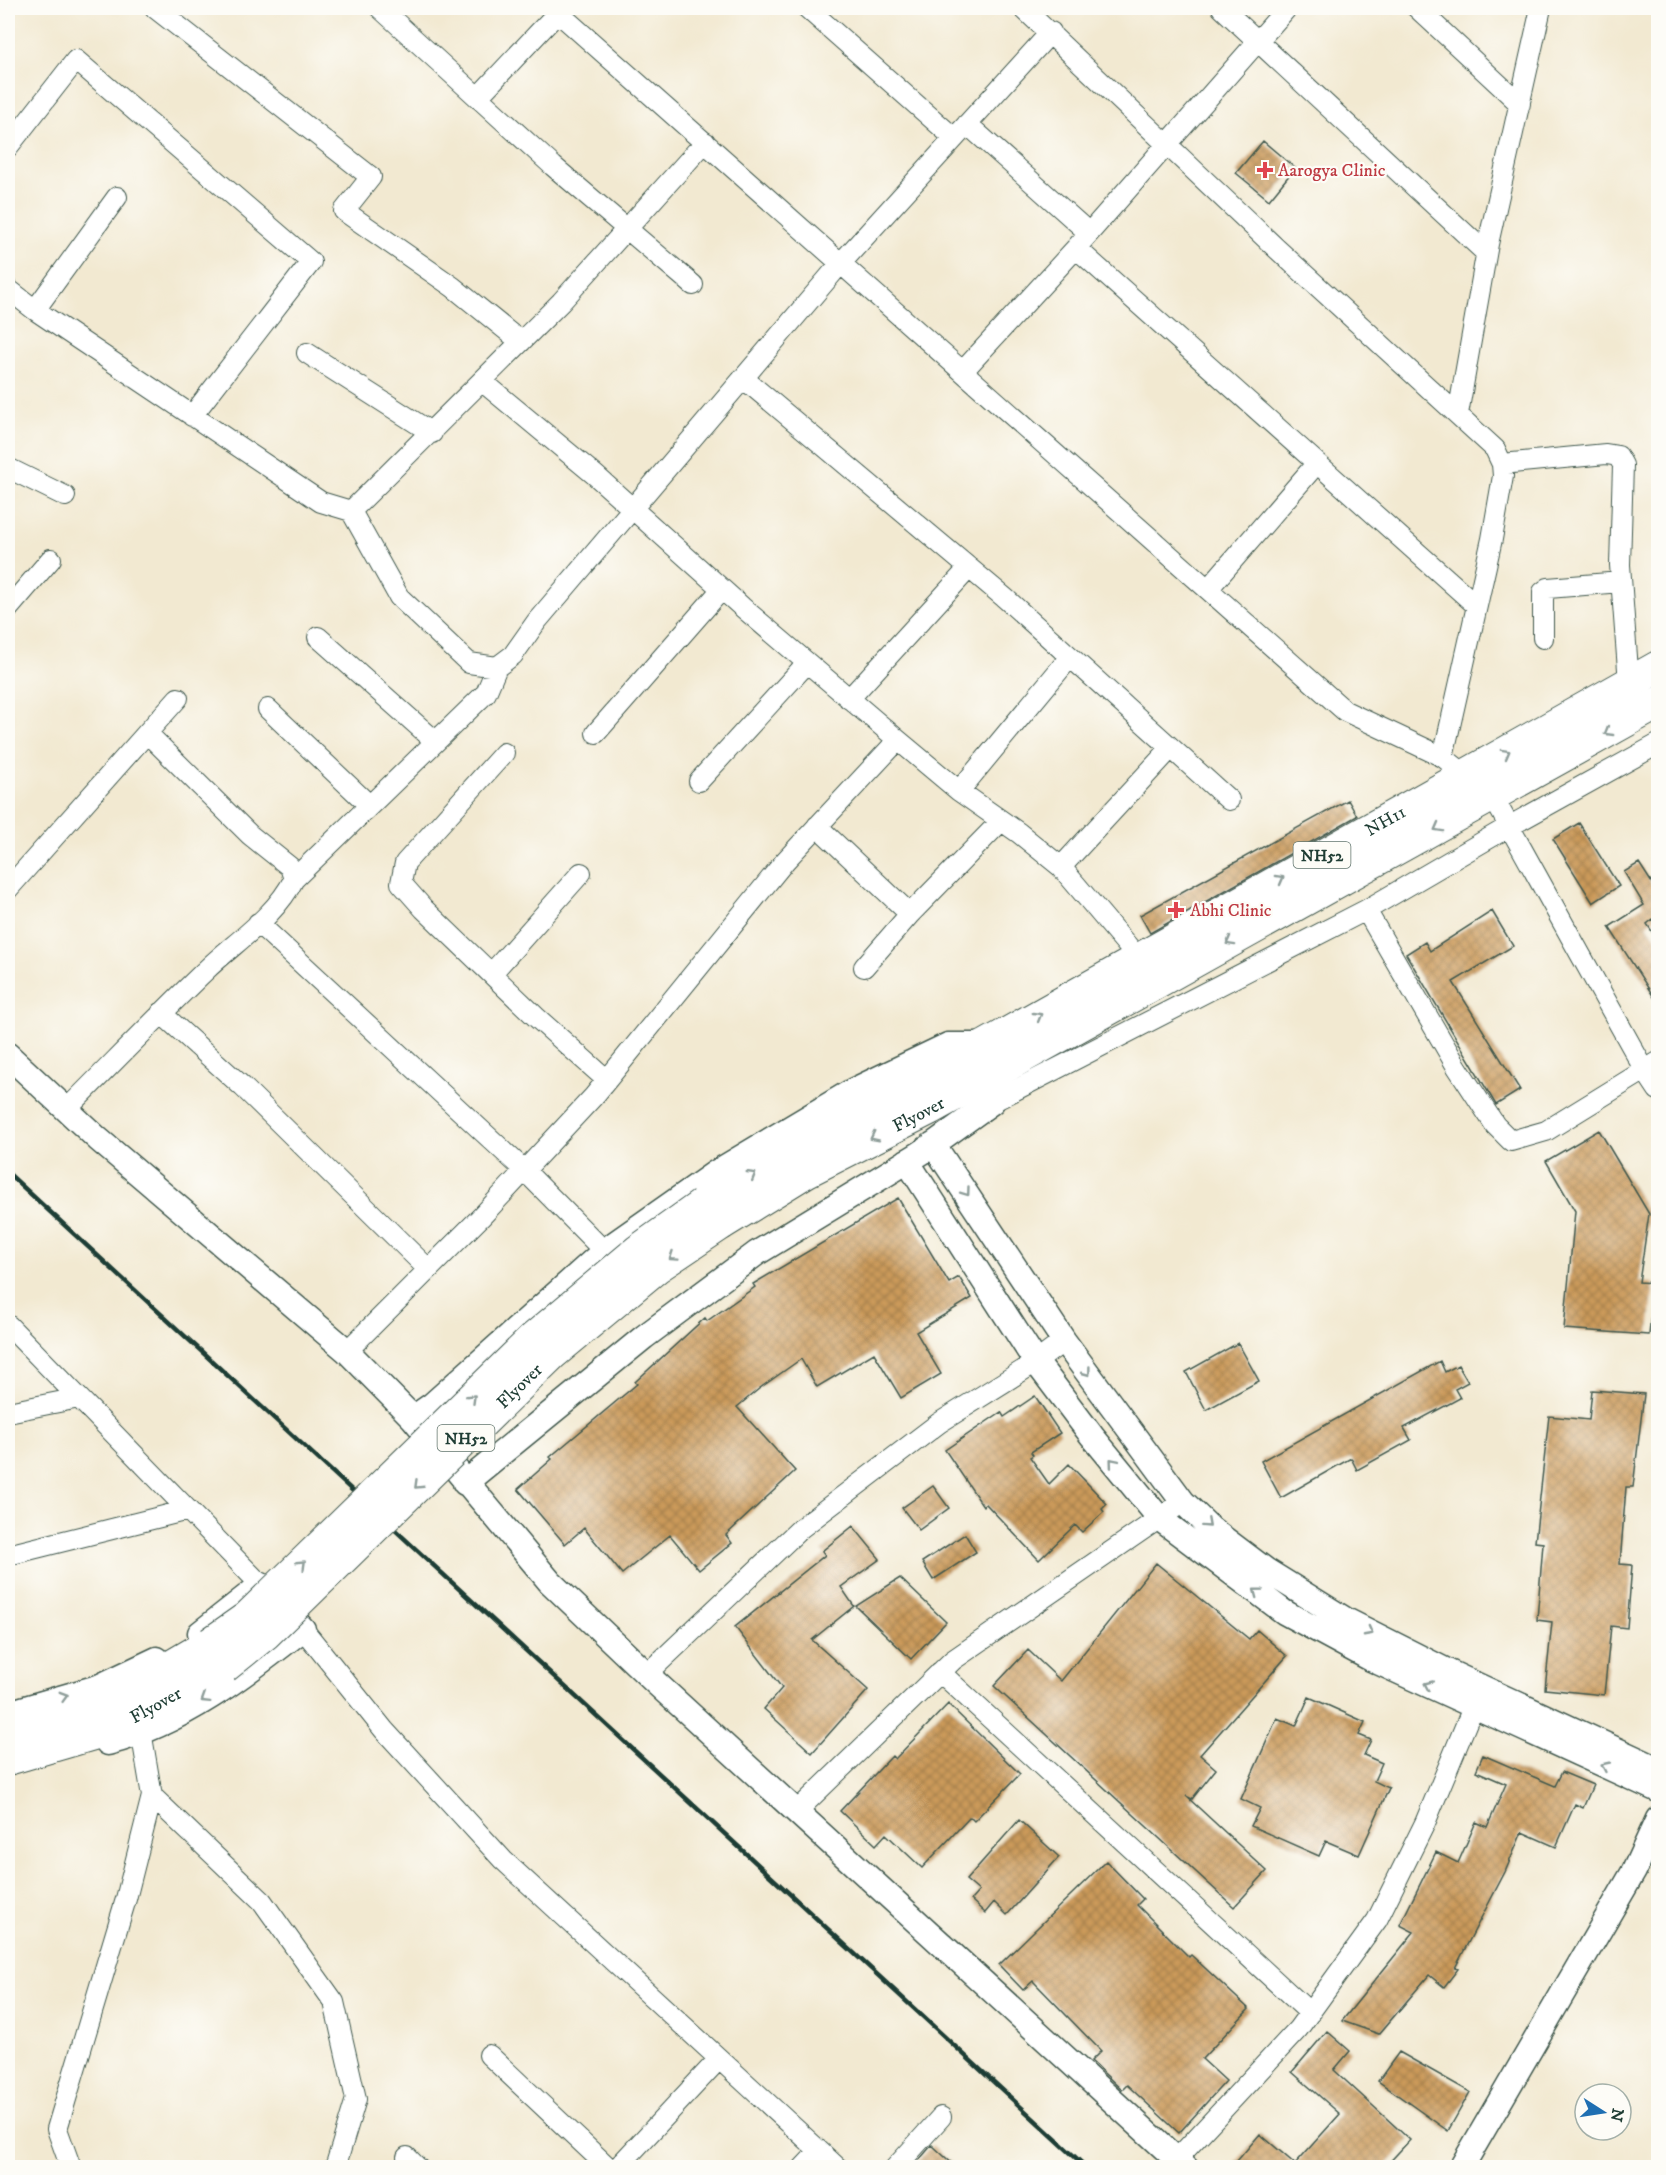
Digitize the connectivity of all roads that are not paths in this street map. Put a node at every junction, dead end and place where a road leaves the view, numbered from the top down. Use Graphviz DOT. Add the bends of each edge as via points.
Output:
graph roads {
  1 [pos="155,8"];
  2 [pos="380,8"];
  3 [pos="807,8"];
  4 [pos="1023,8"];
  5 [pos="1222,8"];
  6 [pos="1287,8"];
  7 [pos="1417,8"];
  8 [pos="1541,8"];
  9 [pos="557,9"];
  10 [pos="1047,21"];
  11 [pos="1257,41"];
  12 [pos="478,97"];
  13 [pos="1520,104"];
  14 [pos="960,131"];
  15 [pos="705,142"];
  16 [pos="1167,144"];
  17 [pos="8,147"];
  18 [pos="117,197"];
  19 [pos="626,227"];
  20 [pos="1082,241"];
  21 [pos="1486,253"];
  22 [pos="841,263"];
  23 [pos="693,285"];
  24 [pos="8,289"];
  25 [pos="34,310"];
  26 [pos="521,342"];
  27 [pos="307,353"];
  28 [pos="963,371"];
  29 [pos="743,378"];
  30 [pos="483,382"];
  31 [pos="1458,414"];
  32 [pos="192,416"];
  33 [pos="432,433"];
  34 [pos="1317,463"];
  35 [pos="1502,464"];
  36 [pos="8,468"];
  37 [pos="65,496"];
  38 [pos="632,508"];
  39 [pos="351,511"];
  40 [pos="51,559"];
  41 [pos="969,568"];
  42 [pos="1622,582"];
  43 [pos="722,589"];
  44 [pos="1208,589"];
  45 [pos="1476,605"];
  46 [pos="8,609"];
  47 [pos="318,637"];
  48 [pos="1543,638"];
  49 [pos="1070,657"];
  50 [pos="807,663"];
  51 [pos="497,667"];
  52 [pos="1659,667"];
  53 [pos="1629,683"];
  54 [pos="178,698"];
  55 [pos="849,699"];
  56 [pos="1659,703"];
  57 [pos="268,709"];
  58 [pos="147,733"];
  59 [pos="596,733"];
  60 [pos="897,740"];
  61 [pos="435,741"];
  62 [pos="1659,744"];
  63 [pos="1172,748"];
  64 [pos="504,753"];
  65 [pos="1454,767"];
  66 [pos="699,781"];
  67 [pos="959,791"];
  68 [pos="1492,797"];
  69 [pos="1229,800"];
  70 [pos="369,805"];
  71 [pos="1001,820"];
  72 [pos="817,826"];
  73 [pos="1510,826"];
  74 [pos="1061,867"];
  75 [pos="581,873"];
  76 [pos="294,879"];
  77 [pos="8,889"];
  78 [pos="1366,910"];
  79 [pos="910,914"];
  80 [pos="258,923"];
  81 [pos="1138,958"];
  82 [pos="864,967"];
  83 [pos="492,974"];
  84 [pos="161,1014"];
  85 [pos="8,1054"];
  86 [pos="991,1059"];
  87 [pos="1652,1065"];
  88 [pos="607,1080"];
  89 [pos="1659,1090"];
  90 [pos="992,1102"];
  91 [pos="67,1109"];
  92 [pos="933,1144"];
  93 [pos="907,1161"];
  94 [pos="524,1170"];
  95 [pos="712,1215"];
  96 [pos="604,1251"];
  97 [pos="428,1269"];
  98 [pos="8,1325"];
  99 [pos="1064,1341"];
  100 [pos="347,1351"];
  101 [pos="1036,1362"];
  102 [pos="79,1398"];
  103 [pos="8,1412"];
  104 [pos="413,1418"];
  105 [pos="465,1483"];
  106 [pos="1183,1502"];
  107 [pos="188,1510"];
  108 [pos="1160,1519"];
  109 [pos="8,1555"];
  110 [pos="261,1585"];
  111 [pos="207,1628"];
  112 [pos="303,1629"];
  113 [pos="940,1672"];
  114 [pos="245,1674"];
  115 [pos="647,1674"];
  116 [pos="1478,1696"];
  117 [pos="8,1713"];
  118 [pos="141,1731"];
  119 [pos="8,1736"];
  120 [pos="8,1759"];
  121 [pos="1659,1769"];
  122 [pos="8,1773"];
  123 [pos="1659,1790"];
  124 [pos="152,1796"];
  125 [pos="798,1810"];
  126 [pos="1659,1820"];
  127 [pos="1310,2013"];
  128 [pos="489,2055"];
  129 [pos="718,2060"];
  130 [pos="941,2117"];
  131 [pos="819,2151"];
  132 [pos="1182,2163"];
  133 [pos="71,2168"];
  134 [pos="335,2168"];
  135 [pos="609,2168"];
  136 [pos="617,2168"];
  137 [pos="803,2168"];
  138 [pos="838,2168"];
  139 [pos="895,2168"];
  140 [pos="1461,2168"];
  1 -- 26 [label="street" via="371,177 344,212 453,287"];
  2 -- 12 [label="street"];
  3 -- 14 [label="street"];
  4 -- 10 [label="street"];
  5 -- 11 [label="street"];
  6 -- 11 [label="street"];
  7 -- 13 [label="street"];
  8 -- 13 [label="street"];
  9 -- 12 [label="street"];
  9 -- 15 [label="street"];
  10 -- 14 [label="street"];
  10 -- 16 [label="street"];
  11 -- 16 [label="street"];
  11 -- 21 [label="street"];
  12 -- 19 [label="street"];
  13 -- 21 [label="street"];
  14 -- 20 [label="street"];
  14 -- 22 [label="street"];
  15 -- 19 [label="street"];
  15 -- 22 [label="street"];
  16 -- 20 [label="street"];
  16 -- 31 [label="street"];
  17 -- 32 [label="street" via="76,60 311,262"];
  18 -- 25 [label="street"];
  19 -- 23 [label="street"];
  19 -- 26 [label="street"];
  20 -- 28 [label="street"];
  20 -- 34 [label="street"];
  21 -- 31 [label="street"];
  22 -- 28 [label="street"];
  22 -- 29 [label="street"];
  24 -- 25 [label="street"];
  25 -- 32 [label="street"];
  26 -- 30 [label="street"];
  27 -- 33 [label="street"];
  28 -- 44 [label="street"];
  29 -- 38 [label="street"];
  29 -- 41 [label="street"];
  30 -- 33 [label="street"];
  30 -- 38 [label="street"];
  31 -- 35 [label="street" via="1495,449"];
  32 -- 39 [label="street" via="321,502"];
  33 -- 39 [label="street"];
  34 -- 44 [label="street"];
  34 -- 45 [label="street"];
  35 -- 42 [label="street" via="1617,456 1623,465"];
  35 -- 45 [label="street" via="1492,539"];
  36 -- 37 [label="street"];
  38 -- 43 [label="street"];
  38 -- 51 [label="street" via="513,655"];
  39 -- 51 [label="street" via="399,597 469,663"];
  40 -- 46 [label="street"];
  41 -- 49 [label="street"];
  41 -- 55 [label="street"];
  42 -- 48 [label="street" via="1548,588 1543,592"];
  42 -- 53 [label="street"];
  43 -- 50 [label="street"];
  43 -- 59 [label="street"];
  44 -- 65 [label="street" via="1345,711"];
  45 -- 65 [label="street"];
  47 -- 61 [label="street"];
  49 -- 63 [label="street"];
  49 -- 67 [label="street"];
  50 -- 55 [label="street"];
  50 -- 66 [label="street"];
  51 -- 61 [label="street" via="486,693"];
  52 -- 53 [label="highway, NH11 / NH52"];
  65 -- 53 [label="highway, NH11 / NH52, one-way"];
  54 -- 58 [label="street"];
  55 -- 60 [label="street"];
  56 -- 68 [label="highway, NH52, one-way"];
  57 -- 70 [label="street"];
  58 -- 76 [label="street" via="250,835 290,867"];
  58 -- 77 [label="street"];
  60 -- 67 [label="street"];
  60 -- 72 [label="street"];
  61 -- 70 [label="street"];
  62 -- 73 [label="street"];
  63 -- 69 [label="street"];
  63 -- 74 [label="street"];
  64 -- 83 [label="street" via="405,863 401,883"];
  65 -- 68 [label="street"];
  81 -- 65 [label="highway, NH11 / NH52, one-way"];
  67 -- 71 [label="street"];
  68 -- 73 [label="street"];
  68 -- 86 [label="highway, NH52, one-way"];
  70 -- 76 [label="street"];
  71 -- 74 [label="street"];
  71 -- 79 [label="street"];
  72 -- 79 [label="street"];
  72 -- 88 [label="street"];
  73 -- 78 [label="street"];
  73 -- 87 [label="street"];
  74 -- 81 [label="street"];
  75 -- 83 [label="street"];
  76 -- 80 [label="street"];
  78 -- 87 [label="street" via="1457,1067 1495,1125 1511,1141 1546,1131"];
  78 -- 90 [label="street"];
  79 -- 82 [label="street"];
  80 -- 84 [label="street"];
  80 -- 94 [label="street"];
  86 -- 81 [label="highway, NH11 / NH52, one-way"];
  83 -- 88 [label="street"];
  84 -- 91 [label="street"];
  84 -- 97 [label="street" via="243,1087"];
  85 -- 91 [label="street"];
  86 -- 90 [label="street"];
  86 -- 95 [label="highway, Flyover / NH52" via="931,1108"];
  86 -- 96 [label="street" via="948,1045 852,1091 714,1173"];
  87 -- 89 [label="street"];
  88 -- 94 [label="street"];
  90 -- 92 [label="street"];
  91 -- 100 [label="street"];
  92 -- 93 [label="street"];
  92 -- 99 [label="street, one-way"];
  93 -- 101 [label="street"];
  93 -- 105 [label="street" via="757,1253 644,1337"];
  94 -- 96 [label="street"];
  94 -- 97 [label="street"];
  119 -- 95 [label="highway, Flyover / NH52, one-way, bridge" via="104,1706 202,1649 248,1617 533,1339 639,1250"];
  95 -- 120 [label="highway, Flyover / NH52, one-way, bridge" via="657,1267 551,1355 274,1626 224,1667 114,1728"];
  96 -- 104 [label="street"];
  97 -- 100 [label="street"];
  98 -- 102 [label="street"];
  99 -- 101 [label="street"];
  99 -- 106 [label="street, one-way"];
  100 -- 104 [label="street"];
  108 -- 101 [label="street, one-way"];
  101 -- 115 [label="street" via="939,1423 801,1528"];
  102 -- 103 [label="street"];
  102 -- 107 [label="street"];
  104 -- 105 [label="street"];
  105 -- 115 [label="street" via="550,1582"];
  106 -- 108 [label="street"];
  106 -- 116 [label="street, one-way" via="1267,1571"];
  107 -- 109 [label="street"];
  107 -- 110 [label="street"];
  108 -- 113 [label="street" via="953,1659"];
  116 -- 108 [label="street, one-way" via="1371,1659 1284,1612"];
  110 -- 111 [label="street"];
  110 -- 112 [label="street"];
  111 -- 114 [label="street"];
  117 -- 111 [label="street, one-way" via="98,1687 145,1666"];
  112 -- 114 [label="street"];
  112 -- 129 [label="street" via="384,1730 503,1860"];
  113 -- 125 [label="street"];
  113 -- 127 [label="street"];
  114 -- 118 [label="street, one-way" via="178,1716"];
  115 -- 125 [label="street"];
  116 -- 121 [label="street"];
  123 -- 116 [label="street, one-way"];
  116 -- 127 [label="street" via="1425,1823 1377,1920"];
  118 -- 122 [label="street"];
  118 -- 124 [label="street"];
  124 -- 133 [label="street" via="126,1899 57,2129"];
  124 -- 134 [label="street" via="262,1900 333,2002 356,2099"];
  125 -- 132 [label="street"];
  126 -- 140 [label="street" via="1634,1871"];
  127 -- 132 [label="street"];
  128 -- 135 [label="street"];
  129 -- 131 [label="street"];
  129 -- 136 [label="street"];
  130 -- 139 [label="street"];
  131 -- 137 [label="street"];
  131 -- 138 [label="street"];
}
